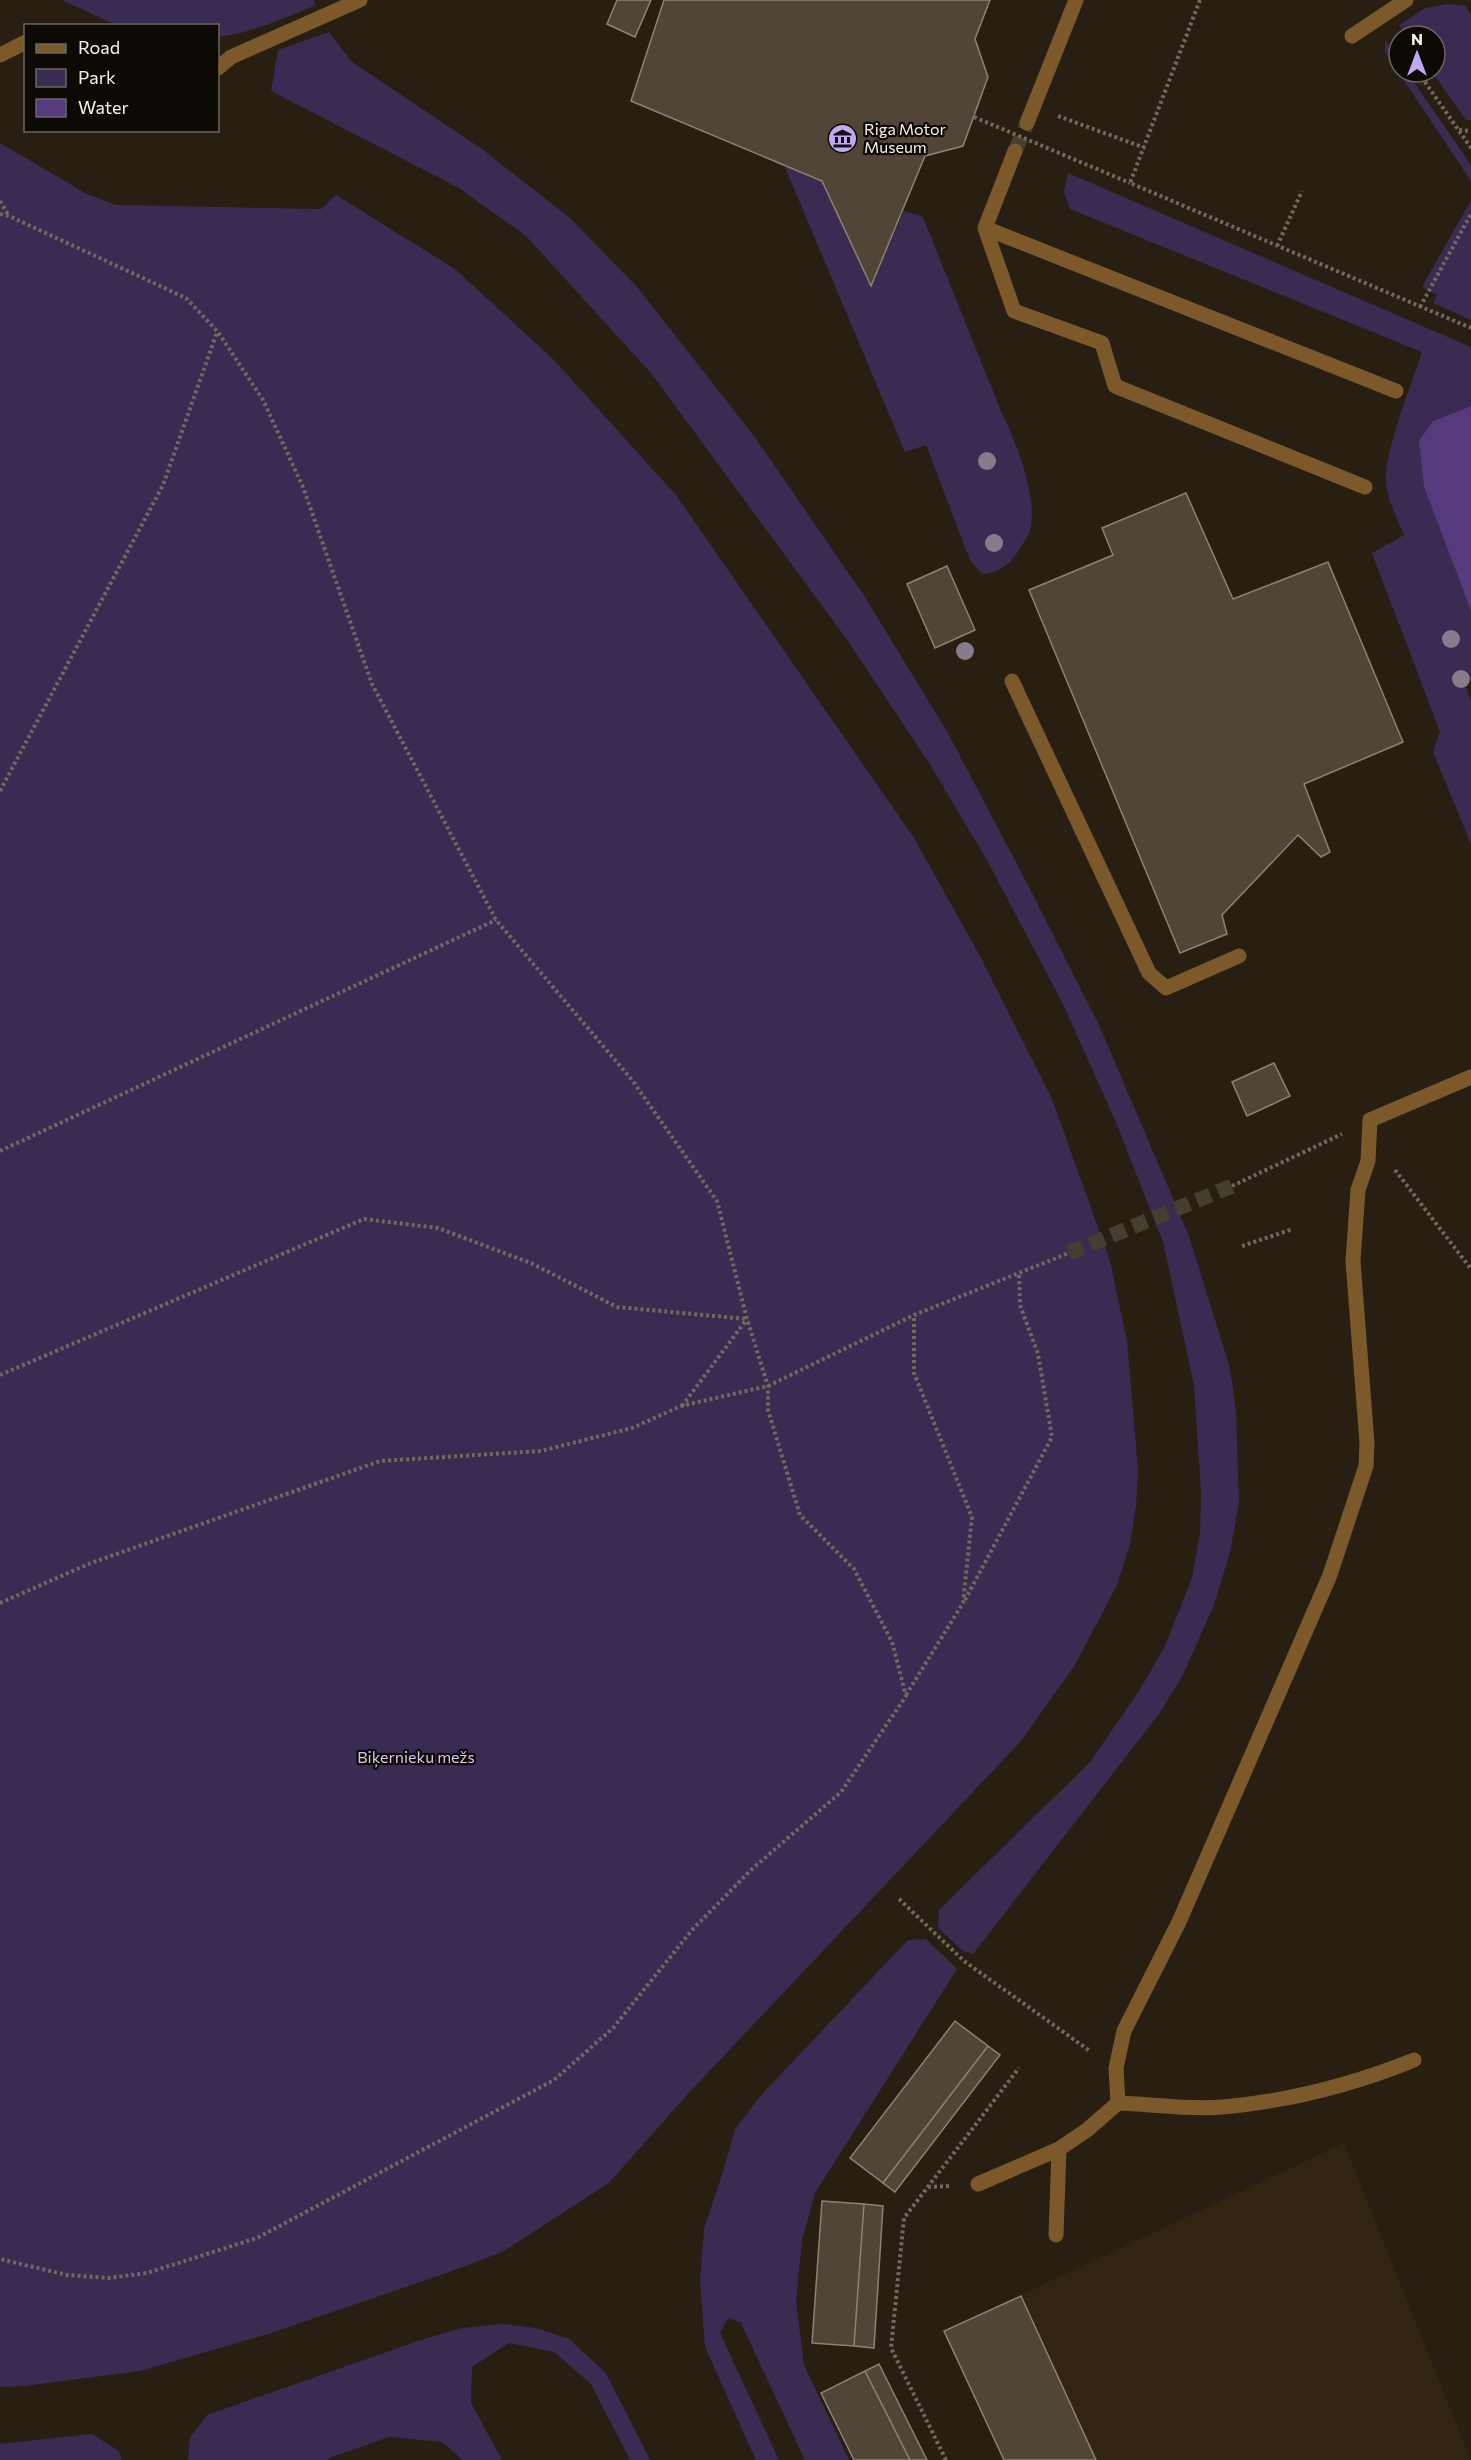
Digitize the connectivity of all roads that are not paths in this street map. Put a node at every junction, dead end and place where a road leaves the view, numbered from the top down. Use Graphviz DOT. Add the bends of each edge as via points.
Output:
graph roads {
  1 [pos="360,0"];
  2 [pos="1076,0"];
  3 [pos="1406,0"];
  4 [pos="1352,36"];
  5 [pos="24,43"];
  6 [pos="0,55"];
  7 [pos="219,67"];
  8 [pos="1027,123"];
  9 [pos="1015,151"];
  10 [pos="985,228"];
  11 [pos="1396,391"];
  12 [pos="1365,487"];
  13 [pos="1012,681"];
  14 [pos="1239,956"];
  15 [pos="1471,1077"];
  16 [pos="1414,2061"];
  17 [pos="1118,2103"];
  18 [pos="1059,2149"];
  19 [pos="978,2184"];
  20 [pos="1056,2235"];
  1 -- 7 [label="lane" via="231,57"];
  2 -- 8 [label="lane"];
  3 -- 4 [label="lane"];
  5 -- 6 [label="lane"];
  9 -- 10 [label="lane"];
  10 -- 11 [label="lane"];
  10 -- 12 [label="lane" via="1014,311 1102,343 1115,386"];
  13 -- 14 [label="lane" via="1149,973 1166,988"];
  15 -- 17 [label="lane" via="1370,1120 1368,1161 1358,1190 1353,1261 1366,1466 1330,1575 1179,1922 1124,2031 1116,2068"];
  16 -- 17 [label="lane" via="1323,2092 1221,2107"];
  17 -- 18 [label="lane"];
  18 -- 19 [label="lane"];
  18 -- 20 [label="lane"];
}
